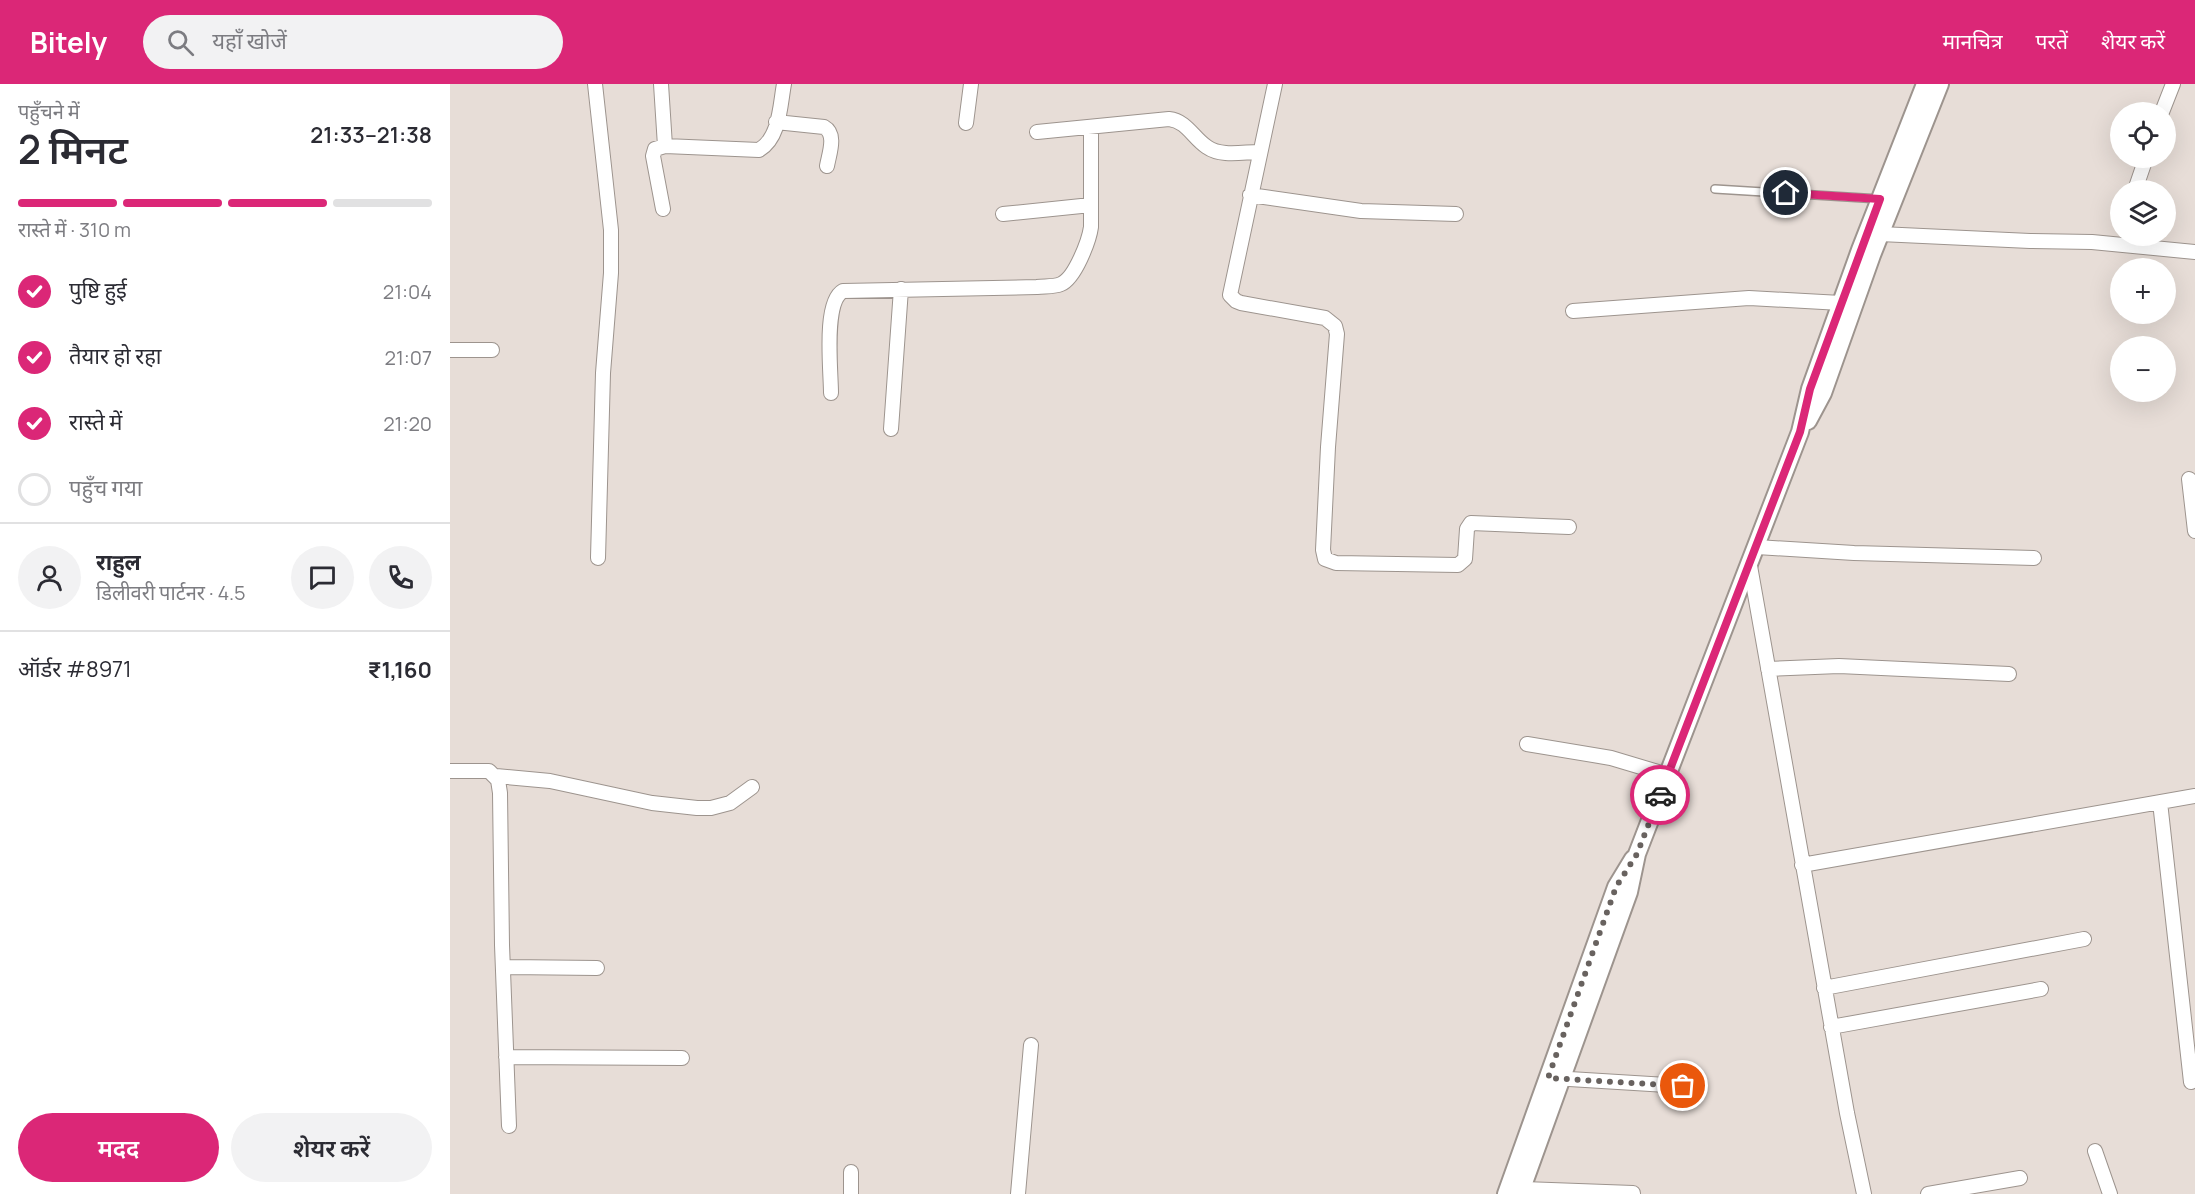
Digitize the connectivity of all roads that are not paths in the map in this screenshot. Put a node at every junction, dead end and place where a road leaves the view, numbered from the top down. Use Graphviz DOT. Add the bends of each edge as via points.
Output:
graph roads {
  1 [pos="595,84"];
  2 [pos="661,84"];
  3 [pos="784,84"];
  4 [pos="970,84"];
  5 [pos="1275,84"];
  6 [pos="1925,84"];
  7 [pos="1940,84"];
  8 [pos="2173,84"];
  9 [pos="2167,102"];
  10 [pos="776,122"];
  11 [pos="966,123"];
  12 [pos="1091,127"];
  13 [pos="1037,132"];
  14 [pos="665,146"];
  15 [pos="1259,152"];
  16 [pos="827,166"];
  17 [pos="1715,189"];
  18 [pos="1250,195"];
  19 [pos="1880,199"];
  20 [pos="1092,205"];
  21 [pos="663,209"];
  22 [pos="1003,214"];
  23 [pos="1456,214"];
  24 [pos="1880,234"];
  25 [pos="2195,252"];
  26 [pos="900,288"];
  27 [pos="1841,303"];
  28 [pos="1573,311"];
  29 [pos="450,350"];
  30 [pos="492,350"];
  31 [pos="831,393"];
  32 [pos="891,429"];
  33 [pos="1800,432"];
  34 [pos="2189,479"];
  35 [pos="1569,526"];
  36 [pos="2195,531"];
  37 [pos="1757,547"];
  38 [pos="598,558"];
  39 [pos="2034,558"];
  40 [pos="1750,566"];
  41 [pos="1768,669"];
  42 [pos="2009,674"];
  43 [pos="1527,744"];
  44 [pos="450,771"];
  45 [pos="1668,775"];
  46 [pos="496,776"];
  47 [pos="752,787"];
  48 [pos="2195,796"];
  49 [pos="2160,802"];
  50 [pos="1802,865"];
  51 [pos="2084,939"];
  52 [pos="502,967"];
  53 [pos="597,968"];
  54 [pos="1824,988"];
  55 [pos="2041,989"];
  56 [pos="1831,1027"];
  57 [pos="1030,1045"];
  58 [pos="506,1057"];
  59 [pos="682,1058"];
  60 [pos="1555,1079"];
  61 [pos="2191,1082"];
  62 [pos="1683,1086"];
  63 [pos="509,1126"];
  64 [pos="2095,1151"];
  65 [pos="851,1172"];
  66 [pos="2020,1178"];
  67 [pos="1516,1192"];
  68 [pos="1633,1193"];
  69 [pos="851,1194"];
  70 [pos="1018,1194"];
  71 [pos="1864,1194"];
  72 [pos="1928,1194"];
  73 [pos="2110,1194"];
  1 -- 38 [label="street" via="611,230"];
  2 -- 14 [label="street"];
  3 -- 10 [label="street"];
  4 -- 11 [label="street"];
  5 -- 15 [label="street"];
  6 -- 19 [label="street"];
  7 -- 24 [label="street"];
  8 -- 9 [label="street"];
  10 -- 14 [label="street" via="770,141 756,151"];
  10 -- 16 [label="street" via="829,130"];
  12 -- 13 [label="street"];
  12 -- 15 [label="street" via="1174,120 1183,123 1213,150"];
  12 -- 20 [label="street"];
  14 -- 21 [label="street" via="655,149 653,156"];
  15 -- 18 [label="street"];
  17 -- 19 [label="lane"];
  18 -- 23 [label="street" via="1361,211"];
  18 -- 35 [label="street" via="1230,295 1240,303 1325,318 1335,326 1337,334 1325,559 1336,564 1458,565 1465,559 1471,523"];
  19 -- 27 [label="street"];
  20 -- 22 [label="street"];
  20 -- 26 [label="street" via="1090,235 1072,274 1063,283 1037,287"];
  24 -- 25 [label="street" via="2092,242"];
  24 -- 33 [label="street" via="1823,393"];
  26 -- 31 [label="street" via="846,290 837,296 831,320"];
  26 -- 32 [label="street"];
  27 -- 28 [label="street" via="1749,298"];
  27 -- 33 [label="street" via="1810,389"];
  29 -- 30 [label="street"];
  33 -- 37 [label="street"];
  34 -- 36 [label="street"];
  37 -- 39 [label="street"];
  37 -- 40 [label="street"];
  40 -- 41 [label="street"];
  40 -- 45 [label="street"];
  41 -- 42 [label="street" via="1839,666"];
  41 -- 50 [label="street"];
  43 -- 45 [label="street" via="1611,758"];
  44 -- 46 [label="street" via="483,770"];
  45 -- 60 [label="street" via="1637,854 1629,892"];
  46 -- 47 [label="street" via="550,781 652,803 697,808 730,803"];
  46 -- 52 [label="street" via="500,793"];
  48 -- 49 [label="street"];
  49 -- 50 [label="street"];
  49 -- 61 [label="street"];
  50 -- 54 [label="street"];
  51 -- 54 [label="street"];
  52 -- 53 [label="street"];
  52 -- 58 [label="street"];
  54 -- 56 [label="street"];
  55 -- 56 [label="street"];
  56 -- 71 [label="street"];
  57 -- 70 [label="street"];
  58 -- 59 [label="street"];
  58 -- 63 [label="street"];
  60 -- 62 [label="street"];
  60 -- 67 [label="street"];
  64 -- 73 [label="street"];
  65 -- 69 [label="street"];
  66 -- 72 [label="street"];
  67 -- 68 [label="street"];
}
